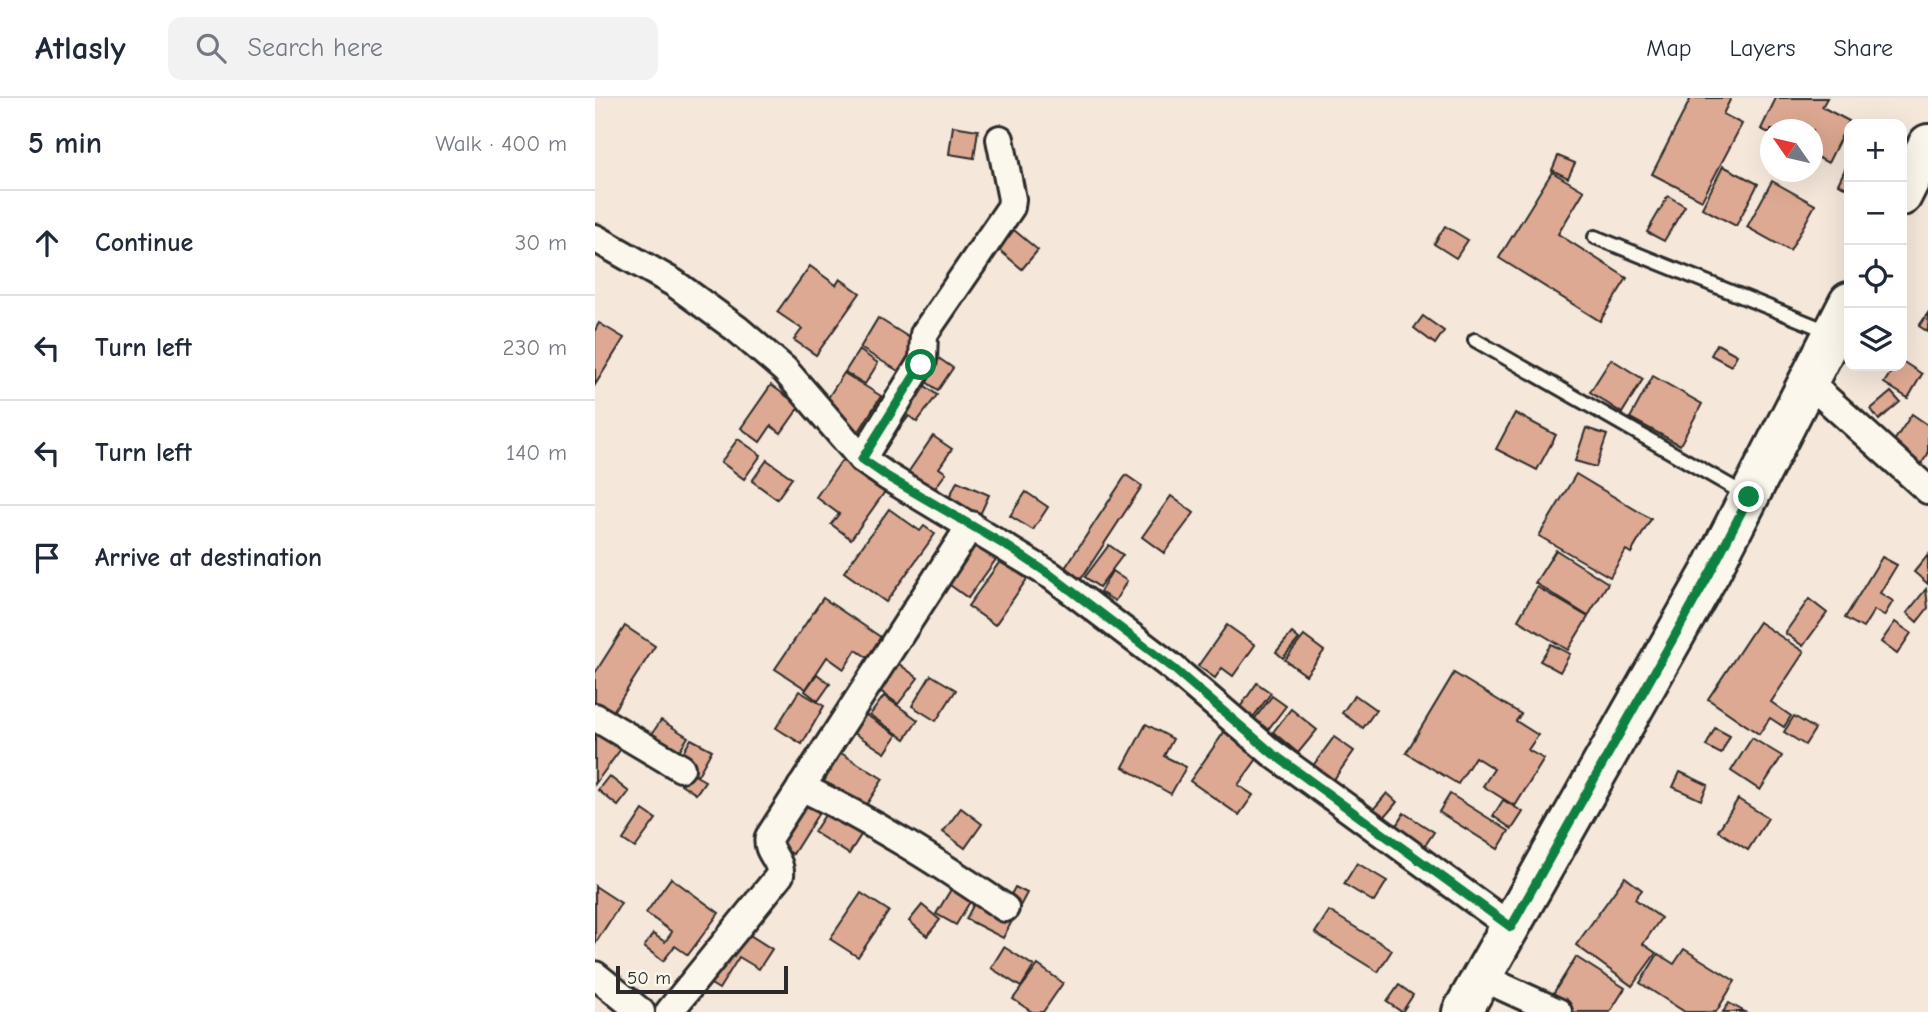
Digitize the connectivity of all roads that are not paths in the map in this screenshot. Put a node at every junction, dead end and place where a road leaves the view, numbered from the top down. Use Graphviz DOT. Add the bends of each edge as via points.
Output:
graph roads {
  1 [pos="1000,139"];
  2 [pos="1928,144"];
  3 [pos="1907,186"];
  4 [pos="1595,237"];
  5 [pos="595,239"];
  6 [pos="1841,318"];
  7 [pos="1475,340"];
  8 [pos="1809,383"];
  9 [pos="862,459"];
  10 [pos="1928,490"];
  11 [pos="1749,497"];
  12 [pos="971,525"];
  13 [pos="595,717"];
  14 [pos="681,768"];
  15 [pos="801,787"];
  16 [pos="1005,908"];
  17 [pos="1511,927"];
  18 [pos="595,975"];
  19 [pos="1481,978"];
  20 [pos="641,1012"];
  21 [pos="669,1012"];
  22 [pos="1462,1012"];
  23 [pos="1558,1012"];
  1 -- 9 [label="street" via="1011,207 924,334 923,360"];
  2 -- 3 [label="main road"];
  4 -- 6 [label="lane"];
  5 -- 9 [label="street" via="674,283 737,330 785,370"];
  6 -- 8 [label="main road"];
  7 -- 11 [label="lane"];
  8 -- 10 [label="street"];
  8 -- 11 [label="main road"];
  9 -- 12 [label="street"];
  11 -- 17 [label="main road"];
  12 -- 15 [label="street"];
  12 -- 17 [label="street" via="1110,618 1272,753"];
  13 -- 14 [label="street"];
  15 -- 16 [label="street" via="923,853"];
  15 -- 21 [label="street" via="767,841 780,875"];
  17 -- 19 [label="main road"];
  18 -- 20 [label="street"];
  19 -- 22 [label="main road"];
  19 -- 23 [label="street"];
}
